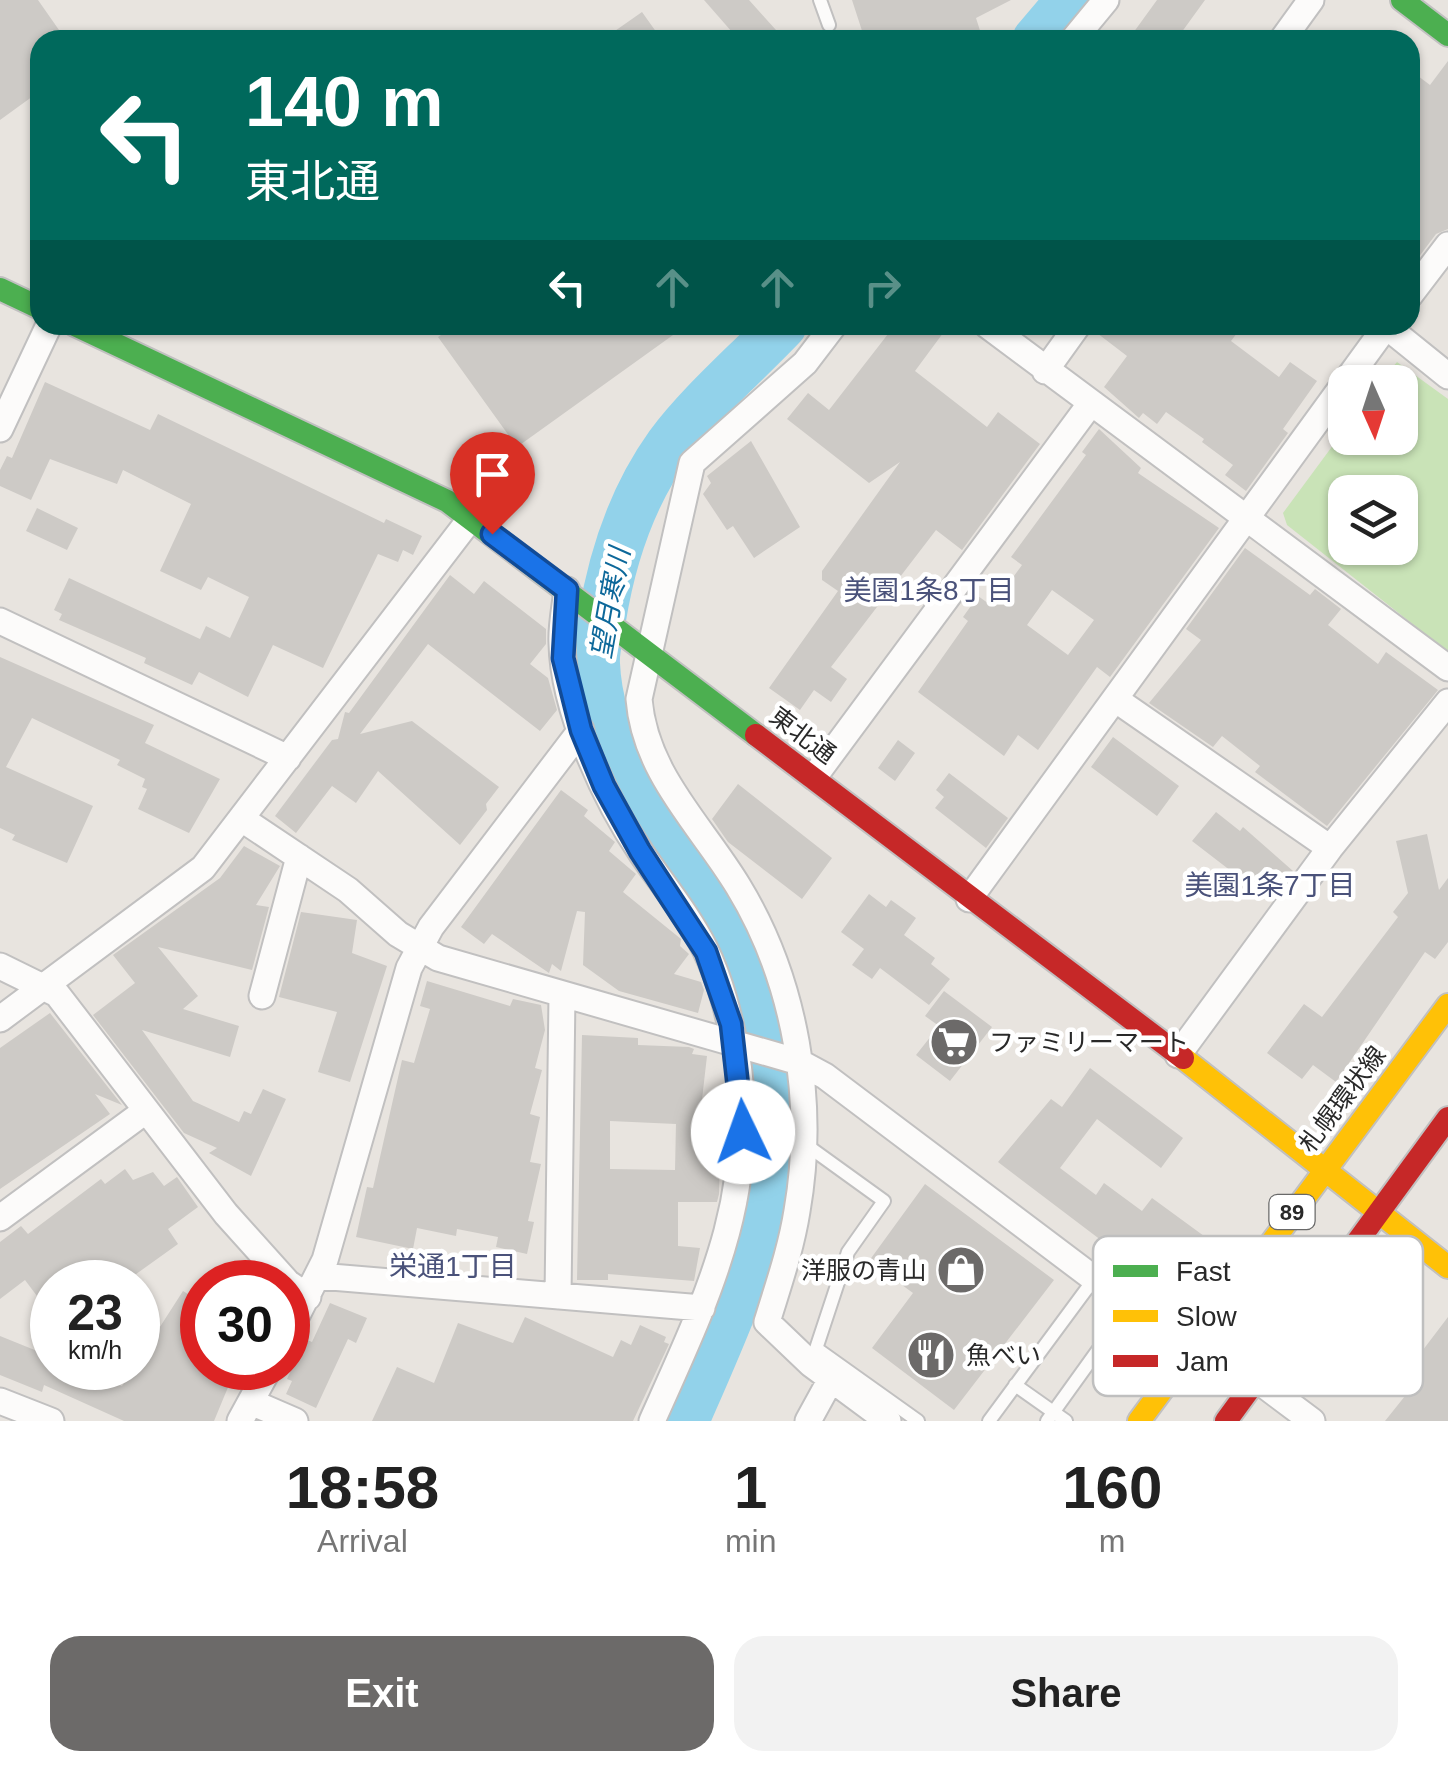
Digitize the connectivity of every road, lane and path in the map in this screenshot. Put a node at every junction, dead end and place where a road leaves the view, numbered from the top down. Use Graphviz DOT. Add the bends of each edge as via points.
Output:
graph roads {
  1 [pos="820,0"];
  2 [pos="1106,0"];
  3 [pos="1311,0"];
  4 [pos="1402,0"];
  5 [pos="829,25"];
  6 [pos="1081,30"];
  7 [pos="1289,30"];
  8 [pos="1448,34"];
  9 [pos="1448,245"];
  10 [pos="1420,282"];
  11 [pos="0,290"];
  12 [pos="30,304"];
  13 [pos="44,335"];
  14 [pos="96,335"];
  15 [pos="826,335"];
  16 [pos="1000,335"];
  17 [pos="1071,335"];
  18 [pos="1379,335"];
  19 [pos="1397,335"];
  20 [pos="1046,371"];
  21 [pos="1448,376"];
  22 [pos="1092,403"];
  23 [pos="0,428"];
  24 [pos="1244,517"];
  25 [pos="472,518"];
  26 [pos="572,594"];
  27 [pos="0,622"];
  28 [pos="650,654"];
  29 [pos="1448,668"];
  30 [pos="1115,699"];
  31 [pos="1448,702"];
  32 [pos="581,730"];
  33 [pos="288,758"];
  34 [pos="814,777"];
  35 [pos="242,820"];
  36 [pos="1330,848"];
  37 [pos="299,858"];
  38 [pos="969,899"];
  39 [pos="419,947"];
  40 [pos="0,966"];
  41 [pos="44,987"];
  42 [pos="562,995"];
  43 [pos="262,996"];
  44 [pos="1448,1005"];
  45 [pos="0,1019"];
  46 [pos="743,1048"];
  47 [pos="1178,1055"];
  48 [pos="791,1059"];
  49 [pos="144,1112"];
  50 [pos="1448,1118"];
  51 [pos="804,1144"];
  52 [pos="1324,1168"];
  53 [pos="1378,1213"];
  54 [pos="0,1218"];
  55 [pos="1274,1236"];
  56 [pos="1361,1236"];
  57 [pos="1408,1236"];
  58 [pos="1423,1248"];
  59 [pos="1448,1267"];
  60 [pos="1093,1278"];
  61 [pos="1093,1280"];
  62 [pos="313,1286"];
  63 [pos="310,1292"];
  64 [pos="558,1296"];
  65 [pos="702,1308"];
  66 [pos="1093,1357"];
  67 [pos="820,1364"];
  68 [pos="1015,1385"];
  69 [pos="1157,1396"];
  70 [pos="1244,1396"];
  71 [pos="1278,1396"];
  72 [pos="0,1401"];
  73 [pos="245,1411"];
  74 [pos="1050,1416"];
  75 [pos="51,1421"];
  76 [pos="295,1421"];
  77 [pos="652,1421"];
  78 [pos="808,1421"];
  79 [pos="888,1421"];
  80 [pos="918,1421"];
  81 [pos="989,1421"];
  82 [pos="1066,1421"];
  83 [pos="1139,1421"];
  84 [pos="1226,1421"];
  85 [pos="1312,1421"];
  1 -- 5 [label="lane"];
  2 -- 6 [label="street"];
  3 -- 7 [label="street"];
  4 -- 8 [label="street"];
  9 -- 10 [label="street"];
  11 -- 12 [label="street"];
  13 -- 23 [label="street"];
  14 -- 25 [label="street, 東北通"];
  15 -- 28 [label="street" via="804,364 692,463"];
  16 -- 20 [label="street"];
  17 -- 20 [label="street"];
  18 -- 24 [label="street"];
  19 -- 21 [label="street"];
  20 -- 22 [label="street"];
  22 -- 24 [label="street"];
  22 -- 34 [label="street"];
  24 -- 29 [label="street"];
  24 -- 30 [label="street"];
  25 -- 26 [label="street, 東北通"];
  25 -- 33 [label="street"];
  26 -- 28 [label="street, 東北通"];
  26 -- 32 [label="street" via="563,658"];
  27 -- 33 [label="street"];
  28 -- 34 [label="street, 東北通"];
  28 -- 48 [label="street" via="639,699 641,723 664,777 758,925 783,987"];
  30 -- 36 [label="street"];
  30 -- 38 [label="street"];
  31 -- 36 [label="street"];
  32 -- 39 [label="street"];
  32 -- 46 [label="street" via="640,851 706,952"];
  33 -- 35 [label="street"];
  34 -- 38 [label="street, 東北通"];
  35 -- 37 [label="street"];
  35 -- 41 [label="street" via="204,868"];
  36 -- 47 [label="street"];
  37 -- 39 [label="street"];
  37 -- 43 [label="street"];
  38 -- 47 [label="street, 東北通"];
  39 -- 42 [label="street"];
  39 -- 62 [label="street"];
  40 -- 41 [label="street"];
  41 -- 45 [label="street"];
  41 -- 49 [label="street"];
  42 -- 46 [label="street"];
  42 -- 64 [label="street"];
  44 -- 52 [label="street, 札幌環状線 / 89"];
  46 -- 48 [label="street"];
  46 -- 65 [label="street" via="743,1157 726,1242"];
  47 -- 52 [label="street, 東北通"];
  48 -- 51 [label="street"];
  48 -- 60 [label="street" via="826,1076"];
  49 -- 54 [label="street"];
  49 -- 62 [label="street" via="288,1283"];
  50 -- 53 [label="street"];
  51 -- 67 [label="street" via="798,1210 767,1322"];
  51 -- 67 [label="lane" via="884,1202 848,1252"];
  52 -- 53 [label="street, 東北通"];
  52 -- 55 [label="street, 札幌環状線 / 89"];
  53 -- 56 [label="street"];
  53 -- 57 [label="street, 東北通"];
  58 -- 59 [label="street, 東北通"];
  61 -- 68 [label="lane"];
  62 -- 63 [label="street"];
  62 -- 64 [label="street"];
  64 -- 65 [label="street"];
  65 -- 77 [label="street"];
  66 -- 74 [label="lane"];
  67 -- 78 [label="street"];
  67 -- 79 [label="street"];
  67 -- 80 [label="lane"];
  68 -- 74 [label="lane"];
  68 -- 81 [label="lane"];
  69 -- 83 [label="street, 札幌環状線 / 89"];
  70 -- 84 [label="street"];
  71 -- 85 [label="street"];
  72 -- 75 [label="street"];
  73 -- 76 [label="street"];
  74 -- 82 [label="lane"];
}
